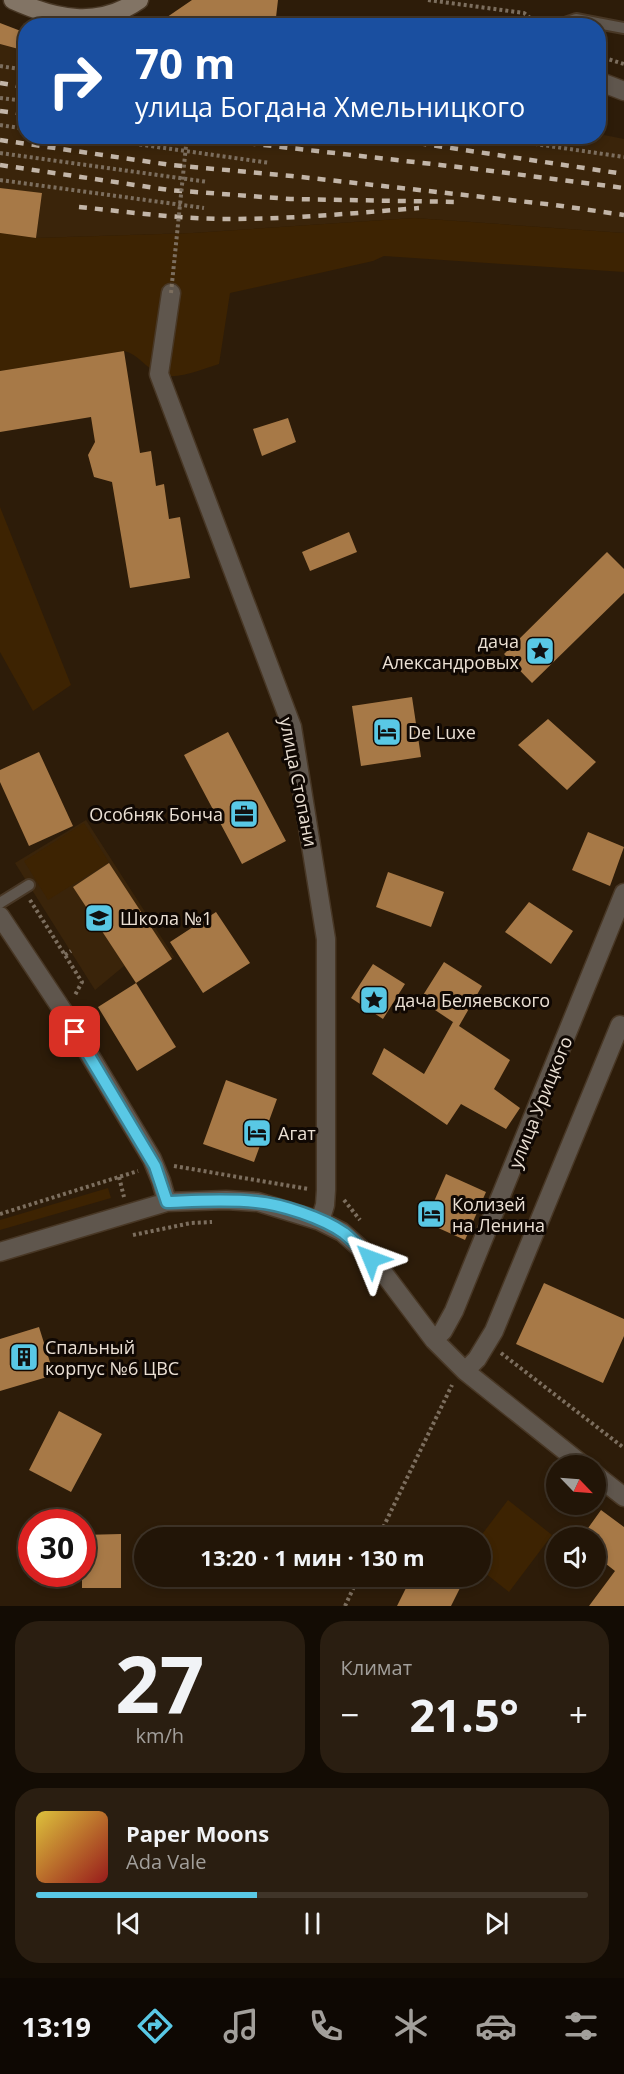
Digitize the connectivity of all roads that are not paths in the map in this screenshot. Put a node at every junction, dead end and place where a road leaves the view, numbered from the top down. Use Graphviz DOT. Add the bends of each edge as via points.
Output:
graph roads {
  1 [pos="13,0"];
  2 [pos="139,0"];
  3 [pos="65,18"];
  4 [pos="80,18"];
  5 [pos="606,25"];
  6 [pos="624,28"];
  7 [pos="606,84"];
  8 [pos="624,91"];
  9 [pos="171,293"];
  10 [pos="26,887"];
  11 [pos="624,893"];
  12 [pos="0,903"];
  13 [pos="0,916"];
  14 [pos="622,1021"];
  15 [pos="167,1202"];
  16 [pos="320,1221"];
  17 [pos="0,1252"];
  18 [pos="434,1340"];
  19 [pos="465,1371"];
  20 [pos="570,1455"];
  21 [pos="606,1483"];
  22 [pos="624,1497"];
  1 -- 3 [label="main road"];
  2 -- 4 [label="main road" via="103,16"];
  5 -- 6 [label="lane"];
  7 -- 8 [label="street"];
  9 -- 16 [label="street, улица Стопани" via="159,374 292,727 300,774 326,939 326,1190"];
  10 -- 12 [label="lane"];
  11 -- 18 [label="street, улица Урицкого" via="454,1311"];
  13 -- 15 [label="street" via="65,1014 152,1159"];
  14 -- 19 [label="street" via="494,1331"];
  15 -- 16 [label="street" via="258,1202"];
  15 -- 17 [label="street"];
  16 -- 18 [label="street" via="360,1247"];
  18 -- 19 [label="street"];
  19 -- 20 [label="street"];
  21 -- 22 [label="street"];
}
